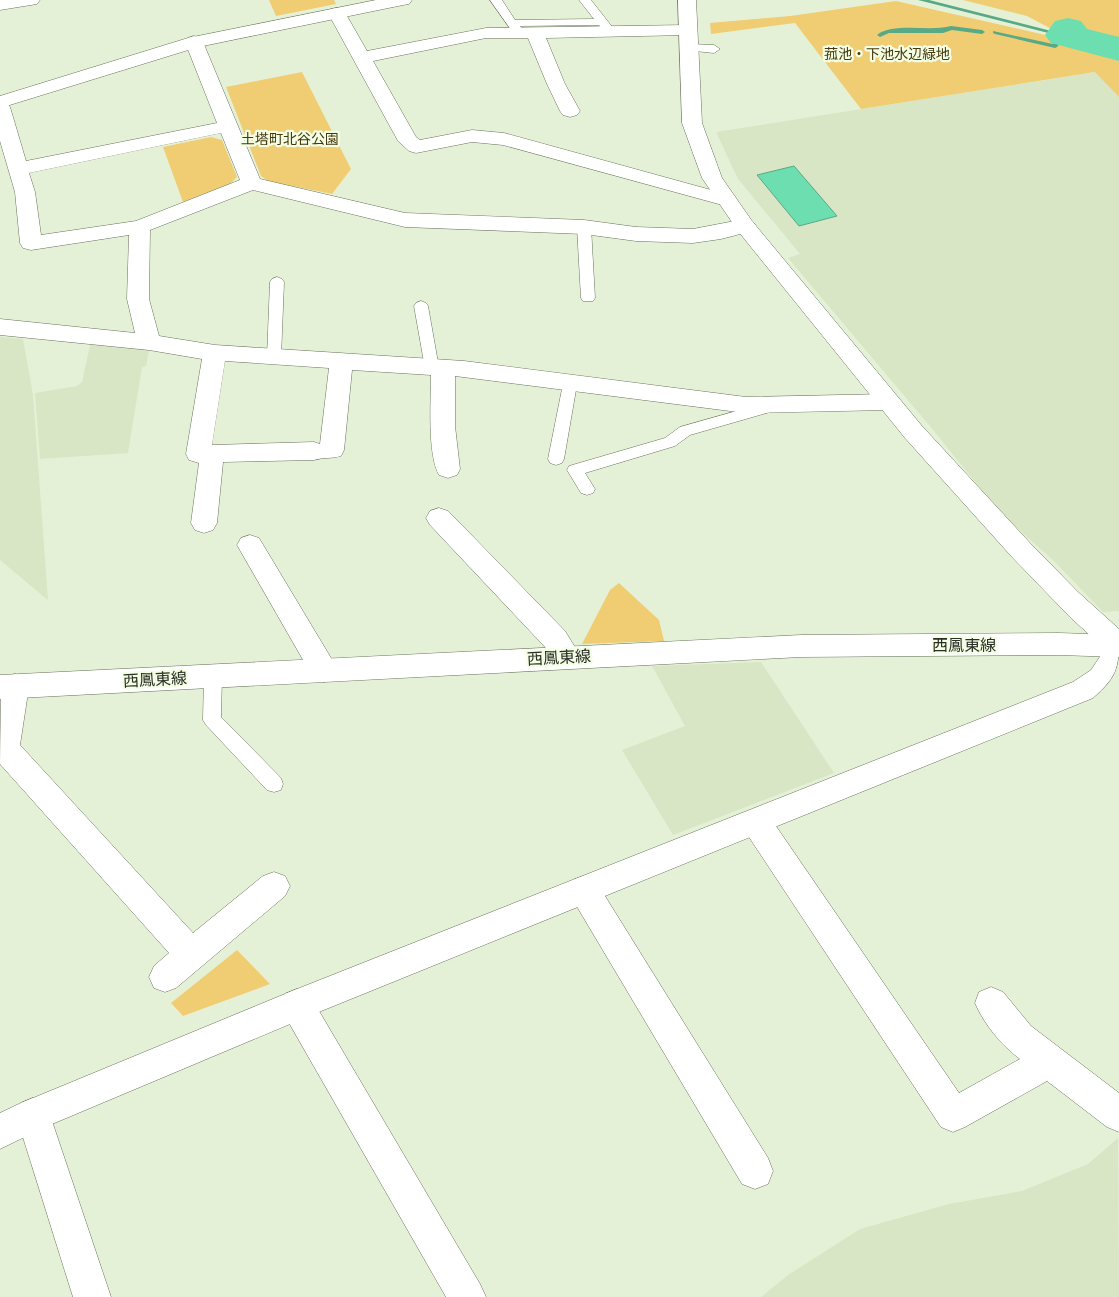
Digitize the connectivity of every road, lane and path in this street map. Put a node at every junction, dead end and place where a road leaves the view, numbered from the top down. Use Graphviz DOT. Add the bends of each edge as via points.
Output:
graph roads {
  1 [pos="31,0"];
  2 [pos="403,0"];
  3 [pos="496,0"];
  4 [pos="585,0"];
  5 [pos="687,0"];
  6 [pos="0,6"];
  7 [pos="338,13"];
  8 [pos="606,27"];
  9 [pos="522,29"];
  10 [pos="688,39"];
  11 [pos="194,42"];
  12 [pos="714,49"];
  13 [pos="362,58"];
  14 [pos="0,102"];
  15 [pos="0,108"];
  16 [pos="570,111"];
  17 [pos="228,126"];
  18 [pos="18,169"];
  19 [pos="251,183"];
  20 [pos="726,200"];
  21 [pos="745,226"];
  22 [pos="140,227"];
  23 [pos="584,227"];
  24 [pos="277,282"];
  25 [pos="588,298"];
  26 [pos="421,306"];
  27 [pos="0,327"];
  28 [pos="150,342"];
  29 [pos="214,353"];
  30 [pos="274,357"];
  31 [pos="341,362"];
  32 [pos="438,368"];
  33 [pos="570,384"];
  34 [pos="887,402"];
  35 [pos="772,406"];
  36 [pos="212,454"];
  37 [pos="556,459"];
  38 [pos="448,469"];
  39 [pos="587,489"];
  40 [pos="439,518"];
  41 [pos="204,523"];
  42 [pos="250,545"];
  43 [pos="1119,647"];
  44 [pos="567,657"];
  45 [pos="324,671"];
  46 [pos="213,676"];
  47 [pos="8,686"];
  48 [pos="274,784"];
  49 [pos="756,822"];
  50 [pos="274,886"];
  51 [pos="584,890"];
  52 [pos="192,955"];
  53 [pos="165,978"];
  54 [pos="991,1003"];
  55 [pos="297,1005"];
  56 [pos="1048,1062"];
  57 [pos="33,1115"];
  58 [pos="1119,1115"];
  59 [pos="0,1132"];
  60 [pos="755,1171"];
  61 [pos="92,1297"];
  62 [pos="468,1297"];
  1 -- 6 [label="street"];
  2 -- 7 [label="street"];
  3 -- 9 [label="lane"];
  4 -- 8 [label="lane"];
  5 -- 10 [label="street"];
  7 -- 11 [label="street"];
  7 -- 13 [label="street"];
  8 -- 9 [label="street"];
  8 -- 9 [label="lane"];
  8 -- 10 [label="street"];
  9 -- 13 [label="street"];
  9 -- 16 [label="street"];
  10 -- 12 [label="lane"];
  10 -- 20 [label="street" via="692,123 712,178"];
  11 -- 14 [label="street"];
  11 -- 17 [label="street"];
  13 -- 20 [label="street" via="408,141 416,147 472,136 504,139"];
  15 -- 18 [label="street"];
  17 -- 18 [label="street"];
  17 -- 19 [label="street"];
  18 -- 22 [label="street" via="31,244"];
  19 -- 22 [label="street"];
  19 -- 23 [label="street" via="405,220"];
  20 -- 21 [label="street"];
  21 -- 23 [label="street" via="693,236 636,234"];
  21 -- 34 [label="street"];
  22 -- 28 [label="street" via="138,299"];
  23 -- 25 [label="lane"];
  24 -- 30 [label="lane"];
  26 -- 32 [label="lane"];
  27 -- 28 [label="street"];
  28 -- 29 [label="street"];
  29 -- 30 [label="street"];
  29 -- 36 [label="street" via="198,454"];
  30 -- 31 [label="street"];
  31 -- 32 [label="street"];
  31 -- 36 [label="street" via="323,450"];
  32 -- 33 [label="street"];
  32 -- 38 [label="street"];
  33 -- 35 [label="street"];
  33 -- 37 [label="lane"];
  34 -- 35 [label="street"];
  34 -- 43 [label="street" via="977,505"];
  35 -- 39 [label="lane" via="685,431 670,442 575,470"];
  36 -- 41 [label="street"];
  40 -- 44 [label="street" via="555,639"];
  42 -- 45 [label="street"];
  43 -- 44 [label="street, 西鳳東線" via="1059,644 801,646"];
  43 -- 49 [label="street" via="1102,678 1083,690"];
  44 -- 45 [label="street, 西鳳東線"];
  45 -- 46 [label="street, 西鳳東線"];
  46 -- 47 [label="street, 西鳳東線"];
  46 -- 48 [label="lane" via="212,720"];
  47 -- 52 [label="street" via="5,749"];
  49 -- 51 [label="street"];
  49 -- 56 [label="street" via="953,1115"];
  50 -- 52 [label="street"];
  51 -- 55 [label="street"];
  51 -- 60 [label="street"];
  52 -- 53 [label="street"];
  54 -- 56 [label="street" via="1019,1038"];
  55 -- 57 [label="street"];
  55 -- 62 [label="street"];
  56 -- 58 [label="street"];
  57 -- 59 [label="street"];
  57 -- 61 [label="street"];
}
